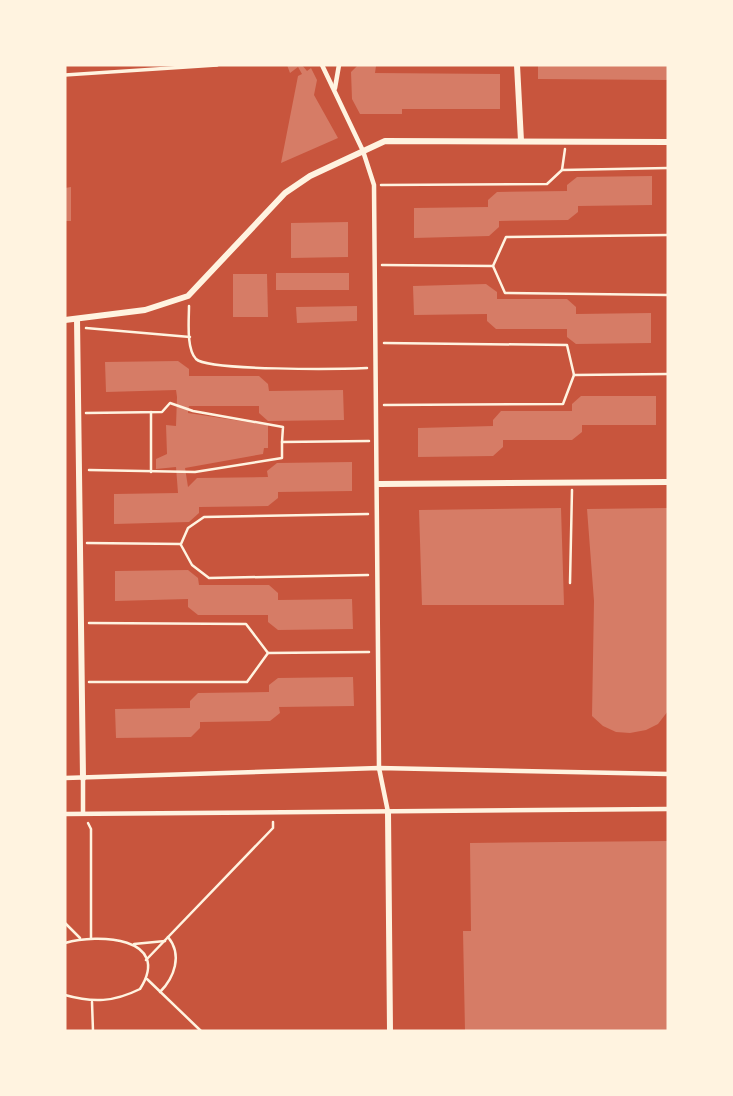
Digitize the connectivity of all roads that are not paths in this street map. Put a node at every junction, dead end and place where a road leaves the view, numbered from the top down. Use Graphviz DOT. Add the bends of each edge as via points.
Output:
graph roads {
  1 [pos="217,65"];
  2 [pos="322,65"];
  3 [pos="339,65"];
  4 [pos="517,65"];
  5 [pos="65,75"];
  6 [pos="335,89"];
  7 [pos="521,141"];
  8 [pos="668,142"];
  9 [pos="363,151"];
  10 [pos="77,319"];
  11 [pos="65,320"];
  12 [pos="668,482"];
  13 [pos="379,484"];
  14 [pos="379,768"];
  15 [pos="668,774"];
  16 [pos="65,778"];
  17 [pos="83,778"];
  18 [pos="668,809"];
  19 [pos="388,812"];
  20 [pos="83,813"];
  21 [pos="65,814"];
  22 [pos="390,1031"];
  1 -- 5 [label="lane"];
  2 -- 6 [label="street"];
  3 -- 6 [label="street"];
  4 -- 7 [label="street"];
  6 -- 9 [label="street"];
  7 -- 8 [label="street"];
  7 -- 9 [label="street" via="385,141"];
  9 -- 10 [label="street" via="285,193 188,296 145,310"];
  9 -- 13 [label="street" via="374,186"];
  10 -- 11 [label="street"];
  10 -- 17 [label="street"];
  12 -- 13 [label="street"];
  13 -- 14 [label="street"];
  14 -- 15 [label="street"];
  14 -- 17 [label="street"];
  14 -- 19 [label="street"];
  16 -- 17 [label="street"];
  17 -- 20 [label="street"];
  18 -- 19 [label="street"];
  19 -- 20 [label="street"];
  19 -- 22 [label="street"];
  20 -- 21 [label="street"];
}
